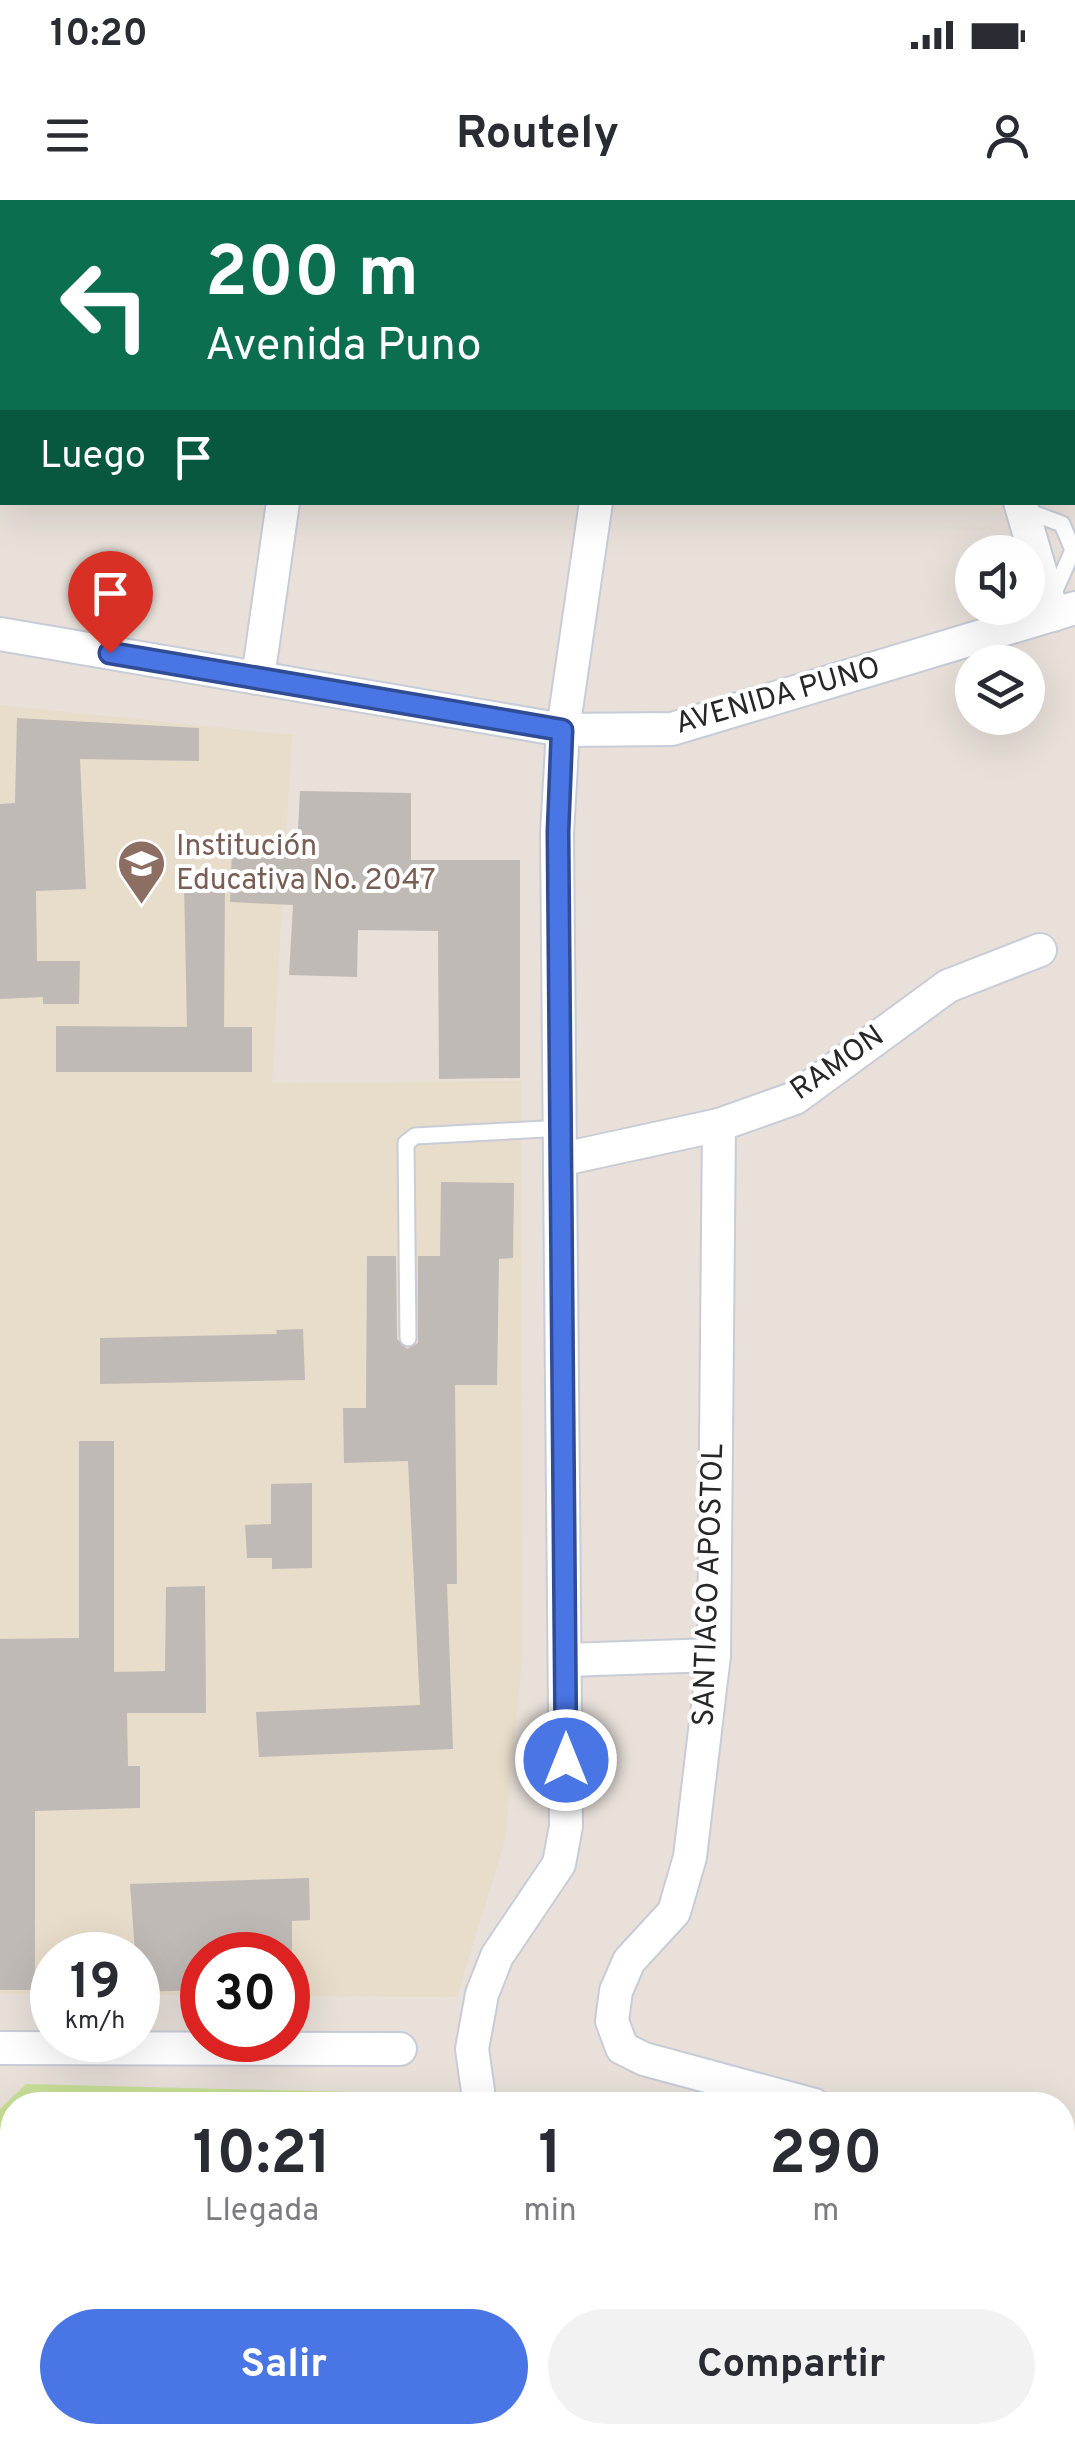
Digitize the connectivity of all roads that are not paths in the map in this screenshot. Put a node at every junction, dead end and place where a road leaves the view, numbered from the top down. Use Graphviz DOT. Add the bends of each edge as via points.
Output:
graph roads {
  1 [pos="283,505"];
  2 [pos="596,505"];
  3 [pos="1021,506"];
  4 [pos="1074,550"];
  5 [pos="1059,609"];
  6 [pos="0,634"];
  7 [pos="258,678"];
  8 [pos="562,730"];
  9 [pos="1040,950"];
  10 [pos="719,1125"];
  11 [pos="563,1144"];
  12 [pos="408,1338"];
  13 [pos="714,1655"];
  14 [pos="566,1660"];
  15 [pos="0,2048"];
  16 [pos="400,2049"];
  17 [pos="478,2092"];
  18 [pos="766,2092"];
  1 -- 7 [label="street"];
  2 -- 8 [label="street"];
  3 -- 4 [label="lane" via="1062,524"];
  3 -- 5 [label="street"];
  4 -- 5 [label="lane"];
  5 -- 8 [label="street, AVENIDA PUNO" via="672,729"];
  6 -- 7 [label="street, AVENIDA PUNO"];
  7 -- 8 [label="street, AVENIDA PUNO"];
  8 -- 11 [label="street"];
  9 -- 10 [label="street, RAMON" via="948,986 796,1098"];
  10 -- 11 [label="street, RAMON"];
  10 -- 13 [label="street, SANTIAGO APOSTOL"];
  11 -- 12 [label="lane" via="416,1136 406,1143"];
  11 -- 14 [label="street"];
  13 -- 14 [label="street"];
  13 -- 18 [label="street, SANTIAGO APOSTOL" via="683,1885 674,1912 629,1961 612,2021 622,2048 644,2059"];
  14 -- 17 [label="street" via="566,1826 559,1864 497,1956 482,1994 472,2049"];
  15 -- 16 [label="street"];
}
